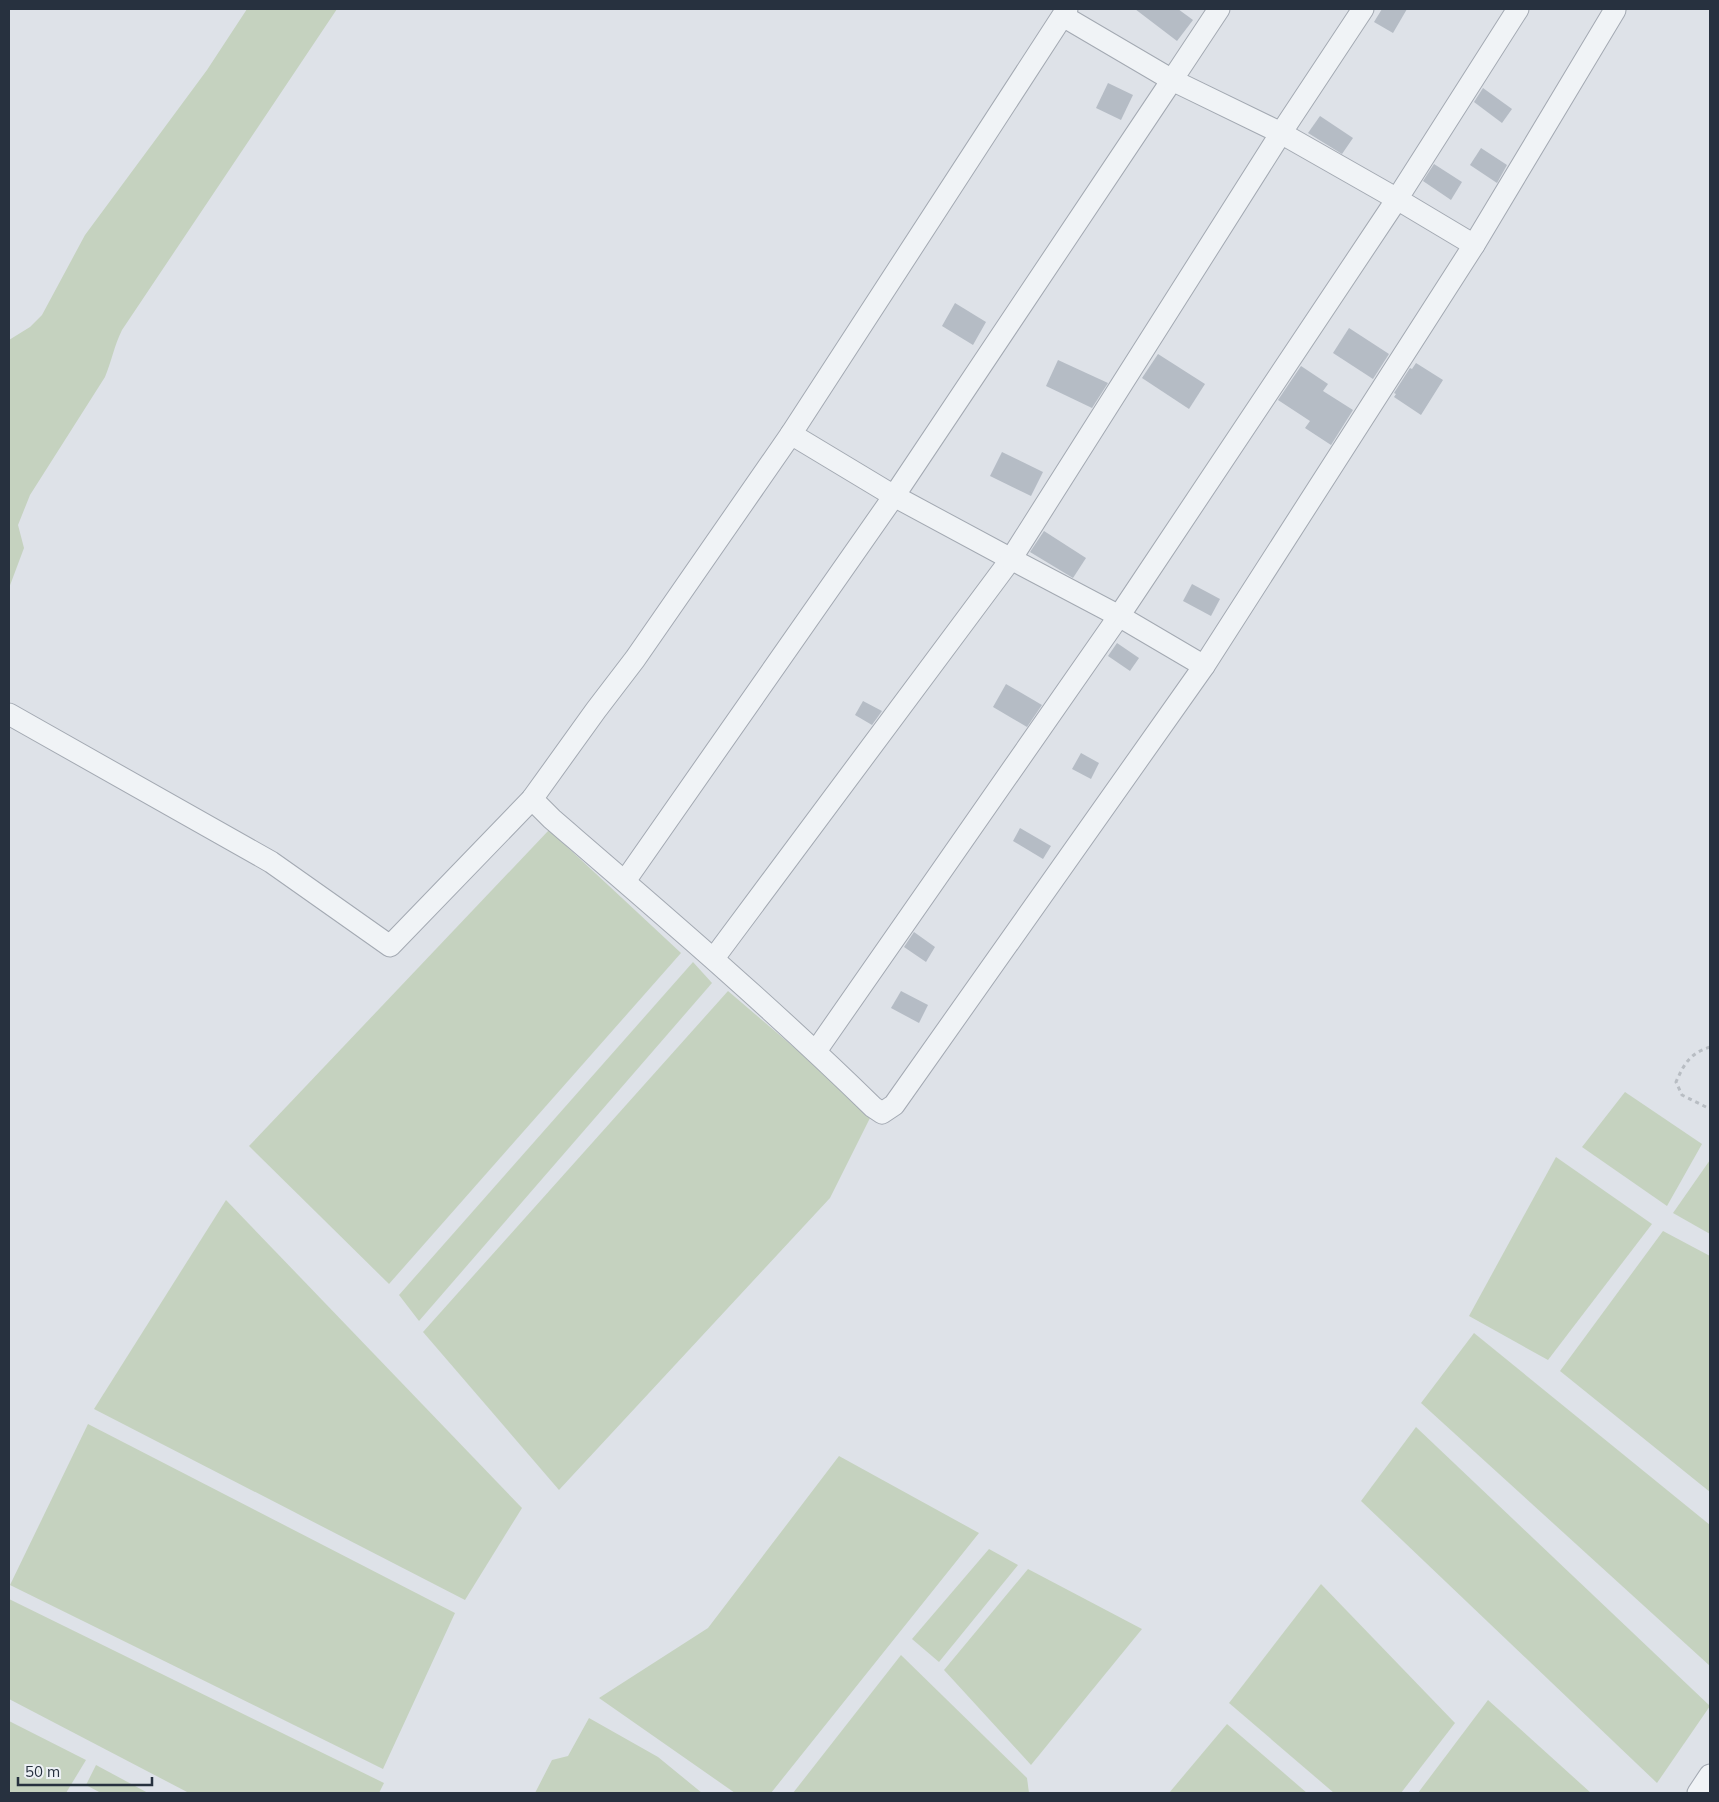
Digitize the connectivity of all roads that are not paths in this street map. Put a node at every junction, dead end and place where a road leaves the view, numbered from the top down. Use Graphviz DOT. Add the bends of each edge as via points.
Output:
graph roads {
  1 [pos="1219,9"];
  2 [pos="1362,9"];
  3 [pos="1518,9"];
  4 [pos="1615,10"];
  5 [pos="1065,12"];
  6 [pos="1172,80"];
  7 [pos="1281,133"];
  8 [pos="1397,199"];
  9 [pos="1474,244"];
  10 [pos="791,434"];
  11 [pos="894,496"];
  12 [pos="1011,559"];
  13 [pos="1119,616"];
  14 [pos="1204,666"];
  15 [pos="9,714"];
  16 [pos="532,799"];
  17 [pos="625,882"];
  18 [pos="714,958"];
  19 [pos="816,1051"];
  20 [pos="1710,1775"];
  21 [pos="1698,1793"];
  1 -- 6 [label="street"];
  2 -- 7 [label="street"];
  3 -- 8 [label="street"];
  4 -- 9 [label="street"];
  5 -- 6 [label="street"];
  5 -- 10 [label="street"];
  6 -- 7 [label="street"];
  6 -- 11 [label="street"];
  7 -- 8 [label="street"];
  7 -- 12 [label="street"];
  8 -- 9 [label="street"];
  8 -- 13 [label="street"];
  9 -- 14 [label="street"];
  10 -- 11 [label="street"];
  10 -- 16 [label="street" via="635,659"];
  11 -- 12 [label="street"];
  11 -- 17 [label="street"];
  12 -- 13 [label="street"];
  12 -- 18 [label="street"];
  13 -- 14 [label="street"];
  13 -- 19 [label="street"];
  14 -- 19 [label="street" via="894,1105 882,1113 873,1107"];
  15 -- 16 [label="street" via="271,862 390,946"];
  16 -- 17 [label="street"];
  17 -- 18 [label="street"];
  18 -- 19 [label="street"];
  20 -- 21 [label="street"];
}
